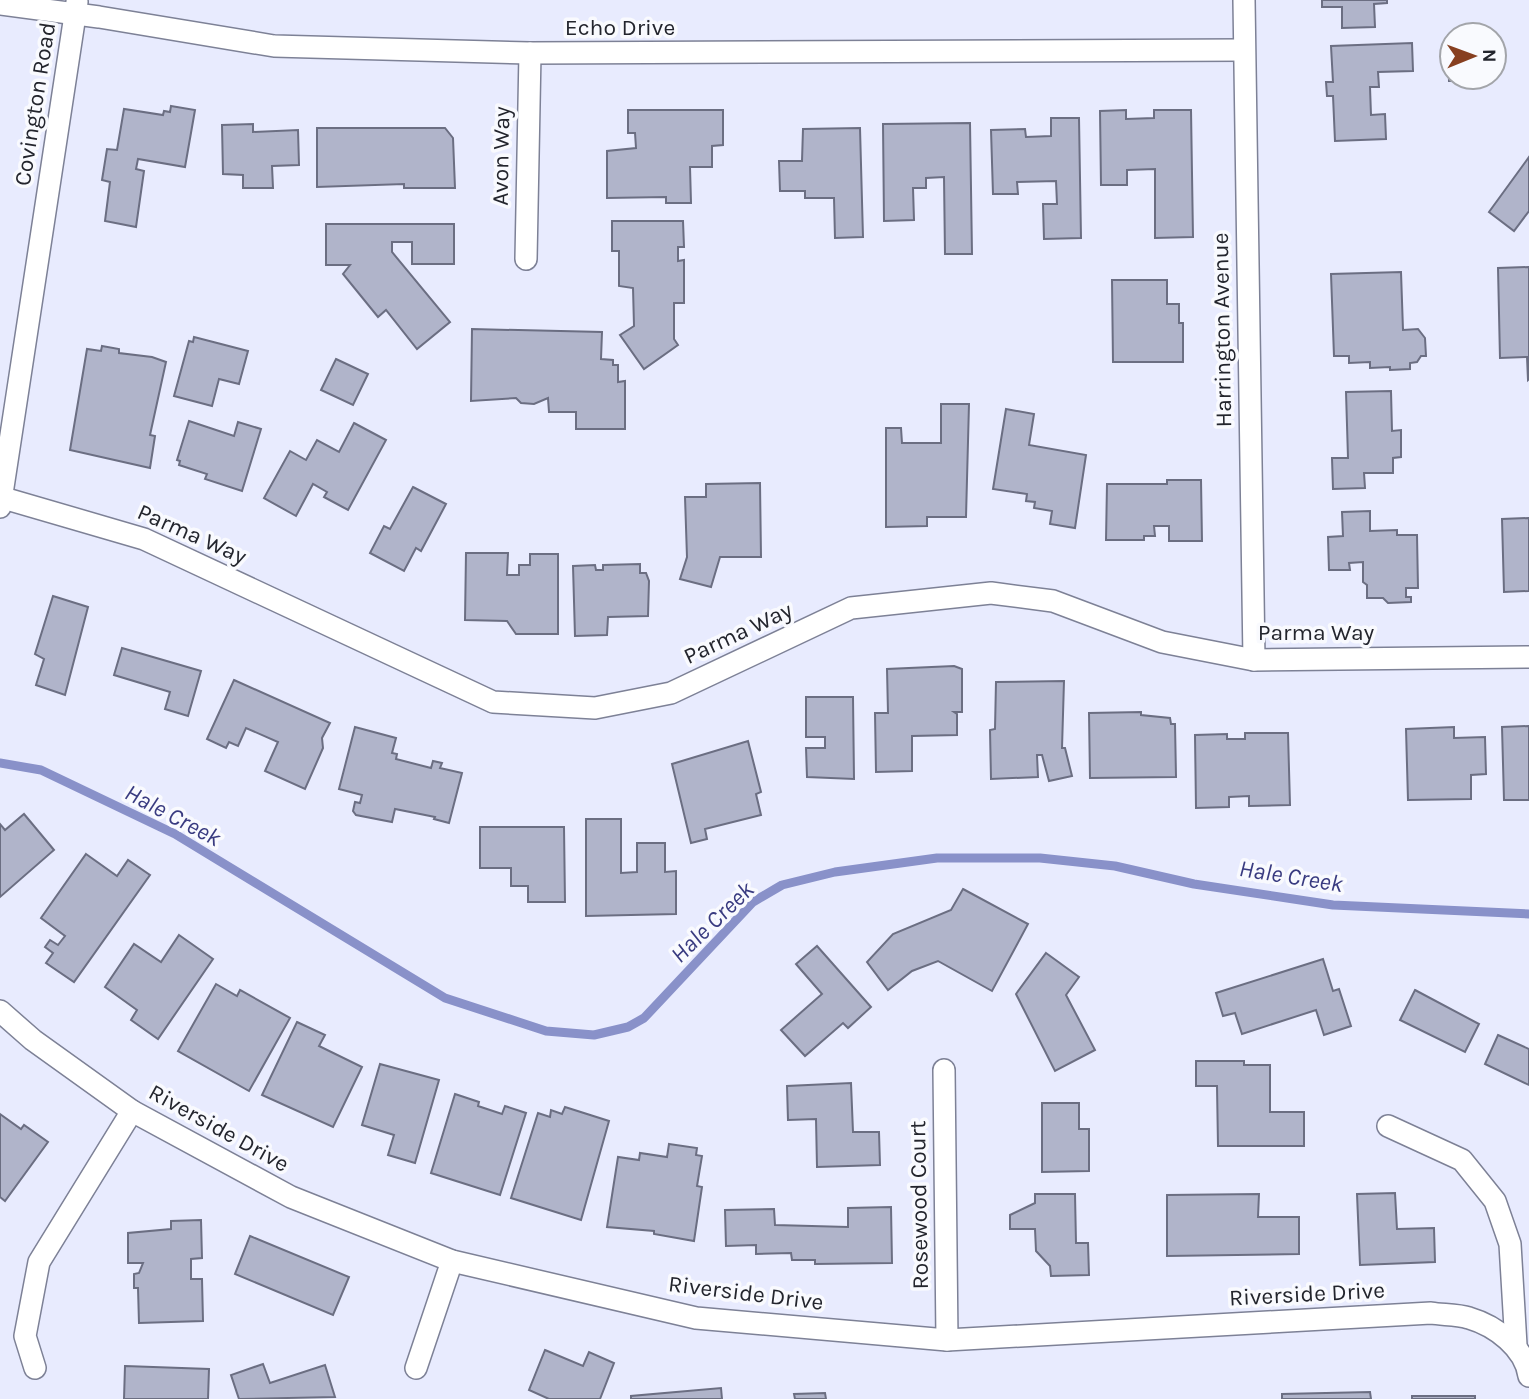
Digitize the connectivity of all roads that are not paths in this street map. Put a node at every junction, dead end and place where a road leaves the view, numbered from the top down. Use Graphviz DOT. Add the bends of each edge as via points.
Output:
graph roads {
  1 [pos="1244,0"];
  2 [pos="0,4"];
  3 [pos="76,7"];
  4 [pos="1244,50"];
  5 [pos="530,53"];
  6 [pos="526,260"];
  7 [pos="1,500"];
  8 [pos="1529,657"];
  9 [pos="1254,660"];
  10 [pos="0,1011"];
  11 [pos="944,1070"];
  12 [pos="132,1111"];
  13 [pos="1388,1126"];
  14 [pos="452,1261"];
  15 [pos="947,1340"];
  16 [pos="1516,1345"];
  17 [pos="35,1368"];
  18 [pos="416,1368"];
  19 [pos="1529,1376"];
  1 -- 4 [label="street, Harrington Avenue"];
  2 -- 3 [label="street, Echo Drive"];
  3 -- 5 [label="street, Echo Drive" via="274,46"];
  3 -- 7 [label="street, Covington Road"];
  4 -- 5 [label="street, Echo Drive"];
  4 -- 9 [label="street, Harrington Avenue"];
  5 -- 6 [label="street, Avon Way"];
  7 -- 9 [label="street, Parma Way" via="144,539 493,702 595,708 671,693 851,608 991,593 1053,601 1162,642"];
  8 -- 9 [label="street, Parma Way"];
  10 -- 12 [label="street, Riverside Drive"];
  11 -- 15 [label="street, Rosewood Court"];
  12 -- 14 [label="street, Riverside Drive" via="291,1197"];
  12 -- 17 [label="street" via="39,1262 25,1336"];
  13 -- 16 [label="street" via="1462,1160 1495,1201 1510,1244"];
  14 -- 15 [label="street, Riverside Drive" via="696,1318"];
  14 -- 18 [label="street"];
  15 -- 16 [label="street, Riverside Drive" via="1431,1313 1470,1318"];
  16 -- 19 [label="street"];
}
